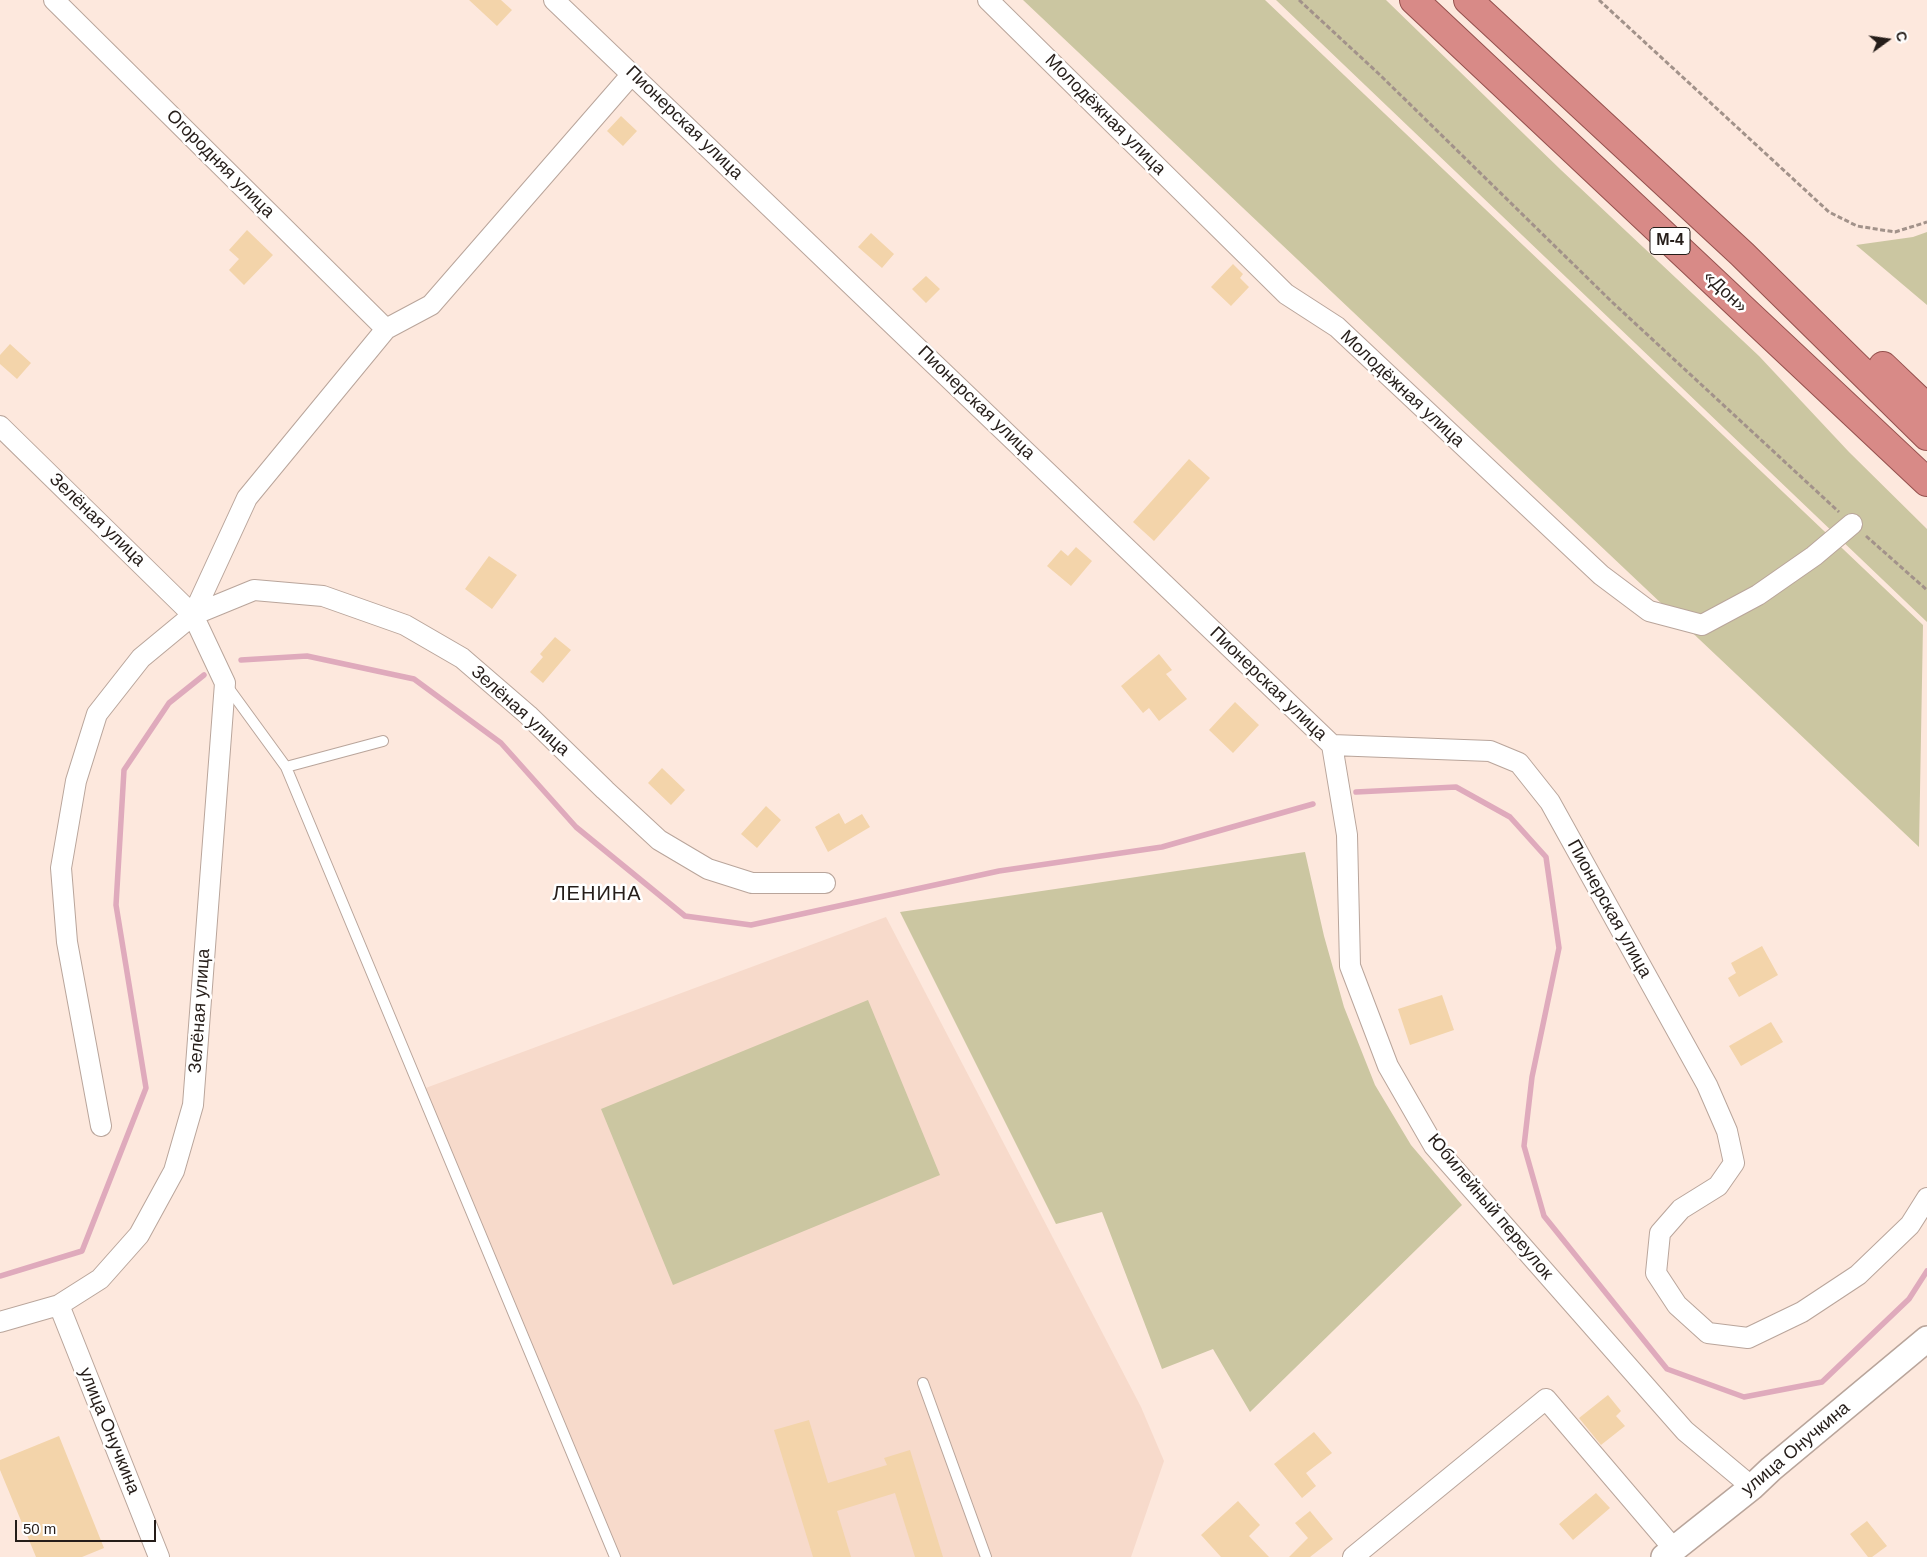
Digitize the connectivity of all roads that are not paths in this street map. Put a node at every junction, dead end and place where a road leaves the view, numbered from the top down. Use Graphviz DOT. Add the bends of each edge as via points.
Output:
graph roads {
  1 [pos="54,0"];
  2 [pos="554,0"];
  3 [pos="988,0"];
  4 [pos="1414,0"];
  5 [pos="1468,0"];
  6 [pos="632,74"];
  7 [pos="1742,254"];
  8 [pos="386,329"];
  9 [pos="1927,408"];
  10 [pos="1850,410"];
  11 [pos="0,426"];
  12 [pos="1927,436"];
  13 [pos="1927,482"];
  14 [pos="1927,498"];
  15 [pos="1852,524"];
  16 [pos="193,615"];
  17 [pos="225,683"];
  18 [pos="383,741"];
  19 [pos="1332,745"];
  20 [pos="286,767"];
  21 [pos="825,883"];
  22 [pos="101,1126"];
  23 [pos="1927,1198"];
  24 [pos="59,1305"];
  25 [pos="0,1322"];
  26 [pos="1927,1339"];
  27 [pos="924,1383"];
  28 [pos="1752,1487"];
  29 [pos="1669,1553"];
  30 [pos="159,1557"];
  31 [pos="615,1557"];
  32 [pos="986,1557"];
  33 [pos="1353,1557"];
  1 -- 8 [label="street, Огородняя улица"];
  2 -- 6 [label="street, Пионерская улица"];
  3 -- 15 [label="street, Молодёжная улица" via="1286,294 1336,327 1601,575 1649,611 1702,625 1758,595 1814,556"];
  4 -- 10 [label="highway, «Дон» / М-4"];
  5 -- 7 [label="highway, М-4"];
  6 -- 8 [label="street" via="431,305"];
  6 -- 19 [label="street, Пионерская улица"];
  7 -- 9 [label="highway" via="1877,361"];
  7 -- 12 [label="highway, М-4"];
  8 -- 16 [label="street" via="247,498"];
  10 -- 13 [label="highway, «Дон» / М-4"];
  10 -- 14 [label="highway"];
  11 -- 16 [label="street, Зелёная улица"];
  16 -- 17 [label="street, Зелёная улица"];
  16 -- 21 [label="street, Зелёная улица" via="254,590 322,596 405,625 462,658 528,715 659,840 708,870 752,883"];
  16 -- 22 [label="street, Зелёная улица" via="141,658 97,714 76,781 61,868 67,942"];
  17 -- 20 [label="lane"];
  17 -- 24 [label="street, Зелёная улица" via="193,1105 174,1170 139,1235 100,1279"];
  18 -- 20 [label="lane"];
  19 -- 23 [label="street, Пионерская улица" via="1490,751 1519,763 1550,802 1707,1085 1727,1131 1734,1162 1718,1186 1681,1209 1660,1233 1656,1273 1677,1305 1708,1333 1748,1338 1802,1312 1858,1275 1910,1226"];
  19 -- 28 [label="street, Юбилейный переулок" via="1347,835 1350,966 1388,1066 1440,1154 1685,1431"];
  20 -- 31 [label="lane"];
  24 -- 25 [label="street, Зелёная улица"];
  24 -- 30 [label="street, улица Онучкина"];
  26 -- 28 [label="street, улица Онучкина"];
  27 -- 32 [label="lane"];
  28 -- 29 [label="street, улица Онучкина"];
  29 -- 33 [label="street" via="1546,1399"];
}
